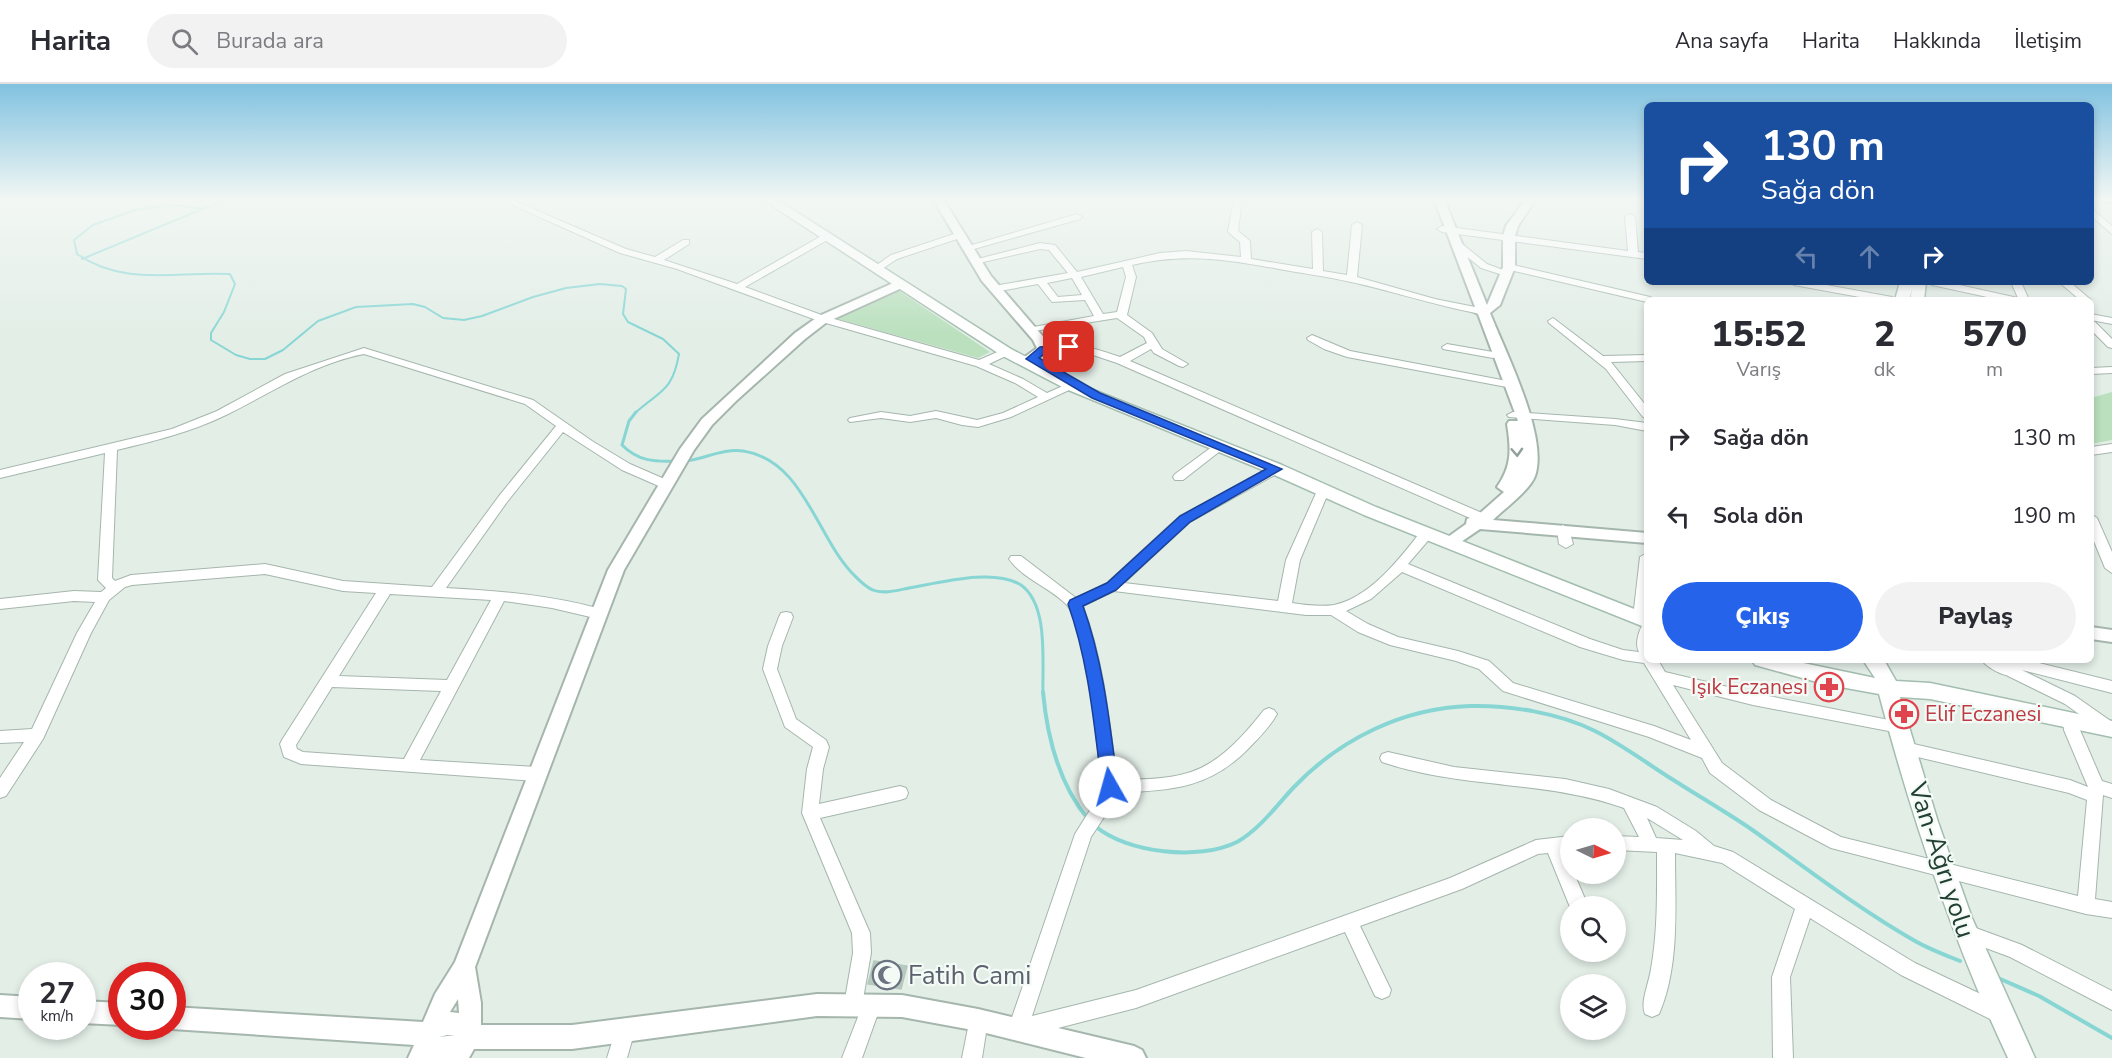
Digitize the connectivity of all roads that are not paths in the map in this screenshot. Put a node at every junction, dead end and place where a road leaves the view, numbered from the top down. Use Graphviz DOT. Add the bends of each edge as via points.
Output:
graph roads {
  1 [pos="608,244"];
  2 [pos="682,244"];
  3 [pos="813,244"];
  4 [pos="840,244"];
  5 [pos="849,244"];
  6 [pos="930,244"];
  7 [pos="965,244"];
  8 [pos="980,244"];
  9 [pos="1245,244"];
  10 [pos="1317,244"];
  11 [pos="1355,244"];
  12 [pos="1453,244"];
  13 [pos="1509,244"];
  14 [pos="1567,244"];
  15 [pos="1632,244"];
  16 [pos="1458,245"];
  17 [pos="967,248"];
  18 [pos="1633,254"];
  19 [pos="1644,256"];
  20 [pos="657,260"];
  21 [pos="975,261"];
  22 [pos="1246,261"];
  23 [pos="1127,264"];
  24 [pos="881,266"];
  25 [pos="1508,270"];
  26 [pos="1318,273"];
  27 [pos="1075,275"];
  28 [pos="1352,279"];
  29 [pos="1041,281"];
  30 [pos="900,284"];
  31 [pos="1816,285"];
  32 [pos="1821,285"];
  33 [pos="1946,285"];
  34 [pos="2068,285"];
  35 [pos="1824,286"];
  36 [pos="737,288"];
  37 [pos="994,289"];
  38 [pos="1473,294"];
  39 [pos="1089,297"];
  40 [pos="1497,297"];
  41 [pos="1877,297"];
  42 [pos="2001,297"];
  43 [pos="2082,297"];
  44 [pos="1644,299"];
  45 [pos="1480,310"];
  46 [pos="1120,315"];
  47 [pos="2094,318"];
  48 [pos="1101,319"];
  49 [pos="823,320"];
  50 [pos="1553,321"];
  51 [pos="2112,321"];
  52 [pos="2094,322"];
  53 [pos="1032,330"];
  54 [pos="1312,338"];
  55 [pos="1153,344"];
  56 [pos="2112,345"];
  57 [pos="1447,347"];
  58 [pos="1044,349"];
  59 [pos="1006,352"];
  60 [pos="1493,355"];
  61 [pos="1644,358"];
  62 [pos="1602,359"];
  63 [pos="1028,360"];
  64 [pos="1121,361"];
  65 [pos="1183,363"];
  66 [pos="980,364"];
  67 [pos="2112,370"];
  68 [pos="2094,371"];
  69 [pos="1005,374"];
  70 [pos="1508,384"];
  71 [pos="1074,385"];
  72 [pos="1046,397"];
  73 [pos="1644,411"];
  74 [pos="1519,416"];
  75 [pos="854,420"];
  76 [pos="563,425"];
  77 [pos="1644,427"];
  78 [pos="111,446"];
  79 [pos="1220,446"];
  80 [pos="2112,447"];
  81 [pos="2094,450"];
  82 [pos="1276,469"];
  83 [pos="0,474"];
  84 [pos="1179,477"];
  85 [pos="670,478"];
  86 [pos="1323,490"];
  87 [pos="1476,520"];
  88 [pos="2094,525"];
  89 [pos="1426,533"];
  90 [pos="1644,538"];
  91 [pos="1449,542"];
  92 [pos="2102,543"];
  93 [pos="1016,559"];
  94 [pos="1400,566"];
  95 [pos="2112,568"];
  96 [pos="1112,586"];
  97 [pos="385,590"];
  98 [pos="109,593"];
  99 [pos="435,593"];
  100 [pos="500,596"];
  101 [pos="0,604"];
  102 [pos="1075,604"];
  103 [pos="1284,607"];
  104 [pos="1333,610"];
  105 [pos="599,614"];
  106 [pos="786,617"];
  107 [pos="1644,620"];
  108 [pos="2094,633"];
  109 [pos="2112,636"];
  110 [pos="1644,656"];
  111 [pos="1651,663"];
  112 [pos="1773,663"];
  113 [pos="1994,663"];
  114 [pos="2005,670"];
  115 [pos="1883,671"];
  116 [pos="1659,676"];
  117 [pos="328,681"];
  118 [pos="452,686"];
  119 [pos="2112,687"];
  120 [pos="1269,714"];
  121 [pos="2072,725"];
  122 [pos="2111,732"];
  123 [pos="37,735"];
  124 [pos="0,737"];
  125 [pos="1902,738"];
  126 [pos="1708,754"];
  127 [pos="1388,758"];
  128 [pos="409,765"];
  129 [pos="536,774"];
  130 [pos="1110,787"];
  131 [pos="0,791"];
  132 [pos="2095,791"];
  133 [pos="2112,791"];
  134 [pos="900,793"];
  135 [pos="1630,803"];
  136 [pos="810,813"];
  137 [pos="1560,843"];
  138 [pos="1626,843"];
  139 [pos="1658,845"];
  140 [pos="1708,850"];
  141 [pos="1944,870"];
  142 [pos="1805,906"];
  143 [pos="2086,906"];
  144 [pos="2112,910"];
  145 [pos="1349,922"];
  146 [pos="1965,932"];
  147 [pos="464,967"];
  148 [pos="1382,990"];
  149 [pos="2112,1001"];
  150 [pos="863,1005"];
  151 [pos="0,1006"];
  152 [pos="18,1007"];
  153 [pos="1652,1008"];
  154 [pos="1999,1013"];
  155 [pos="186,1019"];
  156 [pos="978,1020"];
  157 [pos="1018,1029"];
  158 [pos="625,1030"];
  159 [pos="427,1040"];
  160 [pos="464,1043"];
  161 [pos="617,1058"];
  162 [pos="852,1058"];
  163 [pos="972,1058"];
  164 [pos="1134,1058"];
  165 [pos="1783,1058"];
  166 [pos="2022,1058"];
  1 -- 20 [label="street"];
  2 -- 20 [label="street"];
  3 -- 36 [label="street"];
  4 -- 24 [label="main road"];
  5 -- 24 [label="main road"];
  6 -- 24 [label="street"];
  7 -- 17 [label="street"];
  8 -- 17 [label="street"];
  9 -- 22 [label="street"];
  10 -- 26 [label="street"];
  11 -- 28 [label="street"];
  12 -- 38 [label="street"];
  13 -- 25 [label="street"];
  14 -- 18 [label="street"];
  15 -- 18 [label="street"];
  16 -- 25 [label="street" via="1484,266"];
  16 -- 38 [label="street"];
  17 -- 21 [label="street"];
  18 -- 19 [label="street"];
  20 -- 36 [label="street"];
  21 -- 27 [label="street" via="1047,246"];
  21 -- 37 [label="street"];
  22 -- 23 [label="street" via="1172,254"];
  22 -- 26 [label="street"];
  23 -- 27 [label="street"];
  23 -- 46 [label="street" via="1131,277 1125,311"];
  24 -- 30 [label="main road"];
  24 -- 63 [label="main road"];
  25 -- 40 [label="street"];
  25 -- 44 [label="street"];
  26 -- 28 [label="street"];
  27 -- 29 [label="street"];
  27 -- 39 [label="street"];
  28 -- 45 [label="street" via="1434,302"];
  29 -- 37 [label="street"];
  29 -- 39 [label="street" via="1056,300"];
  30 -- 49 [label="street"];
  30 -- 59 [label="main road"];
  31 -- 35 [label="street"];
  32 -- 35 [label="street"];
  33 -- 42 [label="street"];
  34 -- 43 [label="street"];
  35 -- 41 [label="street"];
  36 -- 49 [label="street"];
  37 -- 53 [label="street"];
  38 -- 40 [label="street"];
  38 -- 45 [label="street"];
  39 -- 48 [label="street"];
  40 -- 45 [label="street" via="1494,305"];
  45 -- 60 [label="street"];
  45 -- 70 [label="street"];
  46 -- 48 [label="street"];
  46 -- 55 [label="street" via="1148,335"];
  47 -- 51 [label="street"];
  48 -- 53 [label="street"];
  49 -- 66 [label="street"];
  49 -- 85 [label="street" via="771,360 707,422"];
  50 -- 62 [label="street"];
  52 -- 56 [label="street"];
  53 -- 58 [label="street"];
  54 -- 70 [label="street" via="1347,354"];
  55 -- 64 [label="street"];
  55 -- 65 [label="street" via="1158,351"];
  57 -- 60 [label="street"];
  58 -- 63 [label="street"];
  58 -- 64 [label="street" via="1079,347"];
  59 -- 63 [label="main road"];
  59 -- 66 [label="street"];
  60 -- 70 [label="street"];
  61 -- 62 [label="street"];
  62 -- 73 [label="street"];
  63 -- 69 [label="street"];
  63 -- 71 [label="main road"];
  64 -- 87 [label="street"];
  66 -- 69 [label="street"];
  67 -- 68 [label="street"];
  69 -- 72 [label="street"];
  70 -- 74 [label="street"];
  71 -- 72 [label="street"];
  71 -- 79 [label="main road"];
  72 -- 75 [label="street" via="978,424 936,414 910,419 880,415"];
  74 -- 77 [label="street"];
  74 -- 87 [label="street" via="1531,458 1527,477"];
  76 -- 78 [label="street" via="523,400 364,351 289,376 198,424"];
  76 -- 85 [label="street" via="626,467"];
  76 -- 99 [label="street"];
  78 -- 83 [label="street"];
  78 -- 98 [label="street" via="105,580"];
  79 -- 82 [label="main road"];
  79 -- 84 [label="street"];
  80 -- 81 [label="street"];
  82 -- 86 [label="main road"];
  82 -- 96 [label="street" via="1185,519"];
  85 -- 105 [label="street" via="616,570"];
  86 -- 89 [label="main road"];
  86 -- 103 [label="street" via="1293,560"];
  87 -- 90 [label="street" via="1564,537"];
  87 -- 91 [label="street"];
  88 -- 92 [label="street"];
  89 -- 91 [label="main road"];
  89 -- 94 [label="street"];
  91 -- 107 [label="main road"];
  92 -- 95 [label="street"];
  93 -- 102 [label="street"];
  94 -- 104 [label="street" via="1354,602"];
  94 -- 110 [label="street" via="1567,636 1608,651"];
  96 -- 102 [label="street"];
  96 -- 103 [label="street"];
  97 -- 98 [label="street" via="320,583 258,569 131,580"];
  97 -- 99 [label="street"];
  97 -- 117 [label="street"];
  98 -- 101 [label="street"];
  98 -- 123 [label="street" via="84,633"];
  99 -- 100 [label="street"];
  100 -- 105 [label="street"];
  100 -- 118 [label="street"];
  102 -- 130 [label="street" via="1095,674"];
  103 -- 104 [label="street"];
  104 -- 126 [label="street" via="1395,641 1475,661 1508,687 1654,732"];
  105 -- 129 [label="street"];
  106 -- 136 [label="street" via="770,669 790,723 820,744"];
  108 -- 109 [label="street"];
  111 -- 116 [label="street"];
  112 -- 115 [label="main road" via="1808,673"];
  113 -- 114 [label="street"];
  114 -- 119 [label="street" via="2020,664"];
  114 -- 122 [label="street" via="2070,700"];
  115 -- 121 [label="main road" via="1935,702"];
  115 -- 125 [label="main road, Van-Ağrı yolu"];
  116 -- 125 [label="street"];
  116 -- 126 [label="street"];
  117 -- 118 [label="street"];
  117 -- 128 [label="street" via="288,744 290,753 301,758"];
  118 -- 128 [label="street"];
  120 -- 130 [label="street" via="1232,754 1199,776 1161,784"];
  121 -- 122 [label="main road"];
  121 -- 132 [label="street"];
  123 -- 124 [label="street"];
  123 -- 131 [label="street"];
  125 -- 132 [label="street"];
  125 -- 141 [label="main road, Van-Ağrı yolu"];
  126 -- 141 [label="street" via="1716,768 1765,805 1837,843"];
  127 -- 135 [label="street" via="1465,775 1589,789"];
  128 -- 129 [label="street"];
  129 -- 147 [label="street"];
  130 -- 157 [label="street" via="1083,834"];
  132 -- 133 [label="street"];
  132 -- 143 [label="street"];
  134 -- 136 [label="street"];
  135 -- 139 [label="street"];
  135 -- 140 [label="street" via="1673,823"];
  136 -- 150 [label="street" via="861,933"];
  137 -- 145 [label="street" via="1527,850 1456,884"];
  138 -- 139 [label="street"];
  139 -- 140 [label="street"];
  139 -- 153 [label="street" via="1666,927"];
  140 -- 142 [label="street" via="1727,857"];
  141 -- 143 [label="street"];
  141 -- 146 [label="main road, Van-Ağrı yolu"];
  142 -- 154 [label="street" via="1908,969"];
  142 -- 165 [label="street" via="1781,977"];
  143 -- 144 [label="street"];
  145 -- 148 [label="street"];
  145 -- 157 [label="street" via="1136,999"];
  146 -- 149 [label="street" via="2016,951"];
  146 -- 154 [label="main road, Van-Ağrı yolu"];
  147 -- 159 [label="street"];
  147 -- 160 [label="street" via="471,1009"];
  150 -- 156 [label="street" via="902,1006"];
  150 -- 158 [label="street" via="817,1005"];
  150 -- 162 [label="street"];
  151 -- 152 [label="street"];
  154 -- 166 [label="main road, Van-Ağrı yolu"];
  155 -- 159 [label="street"];
  156 -- 157 [label="street"];
  156 -- 163 [label="street"];
  157 -- 164 [label="street"];
  158 -- 160 [label="street"];
  158 -- 161 [label="street"];
  159 -- 160 [label="street" via="436,1049"];
}
